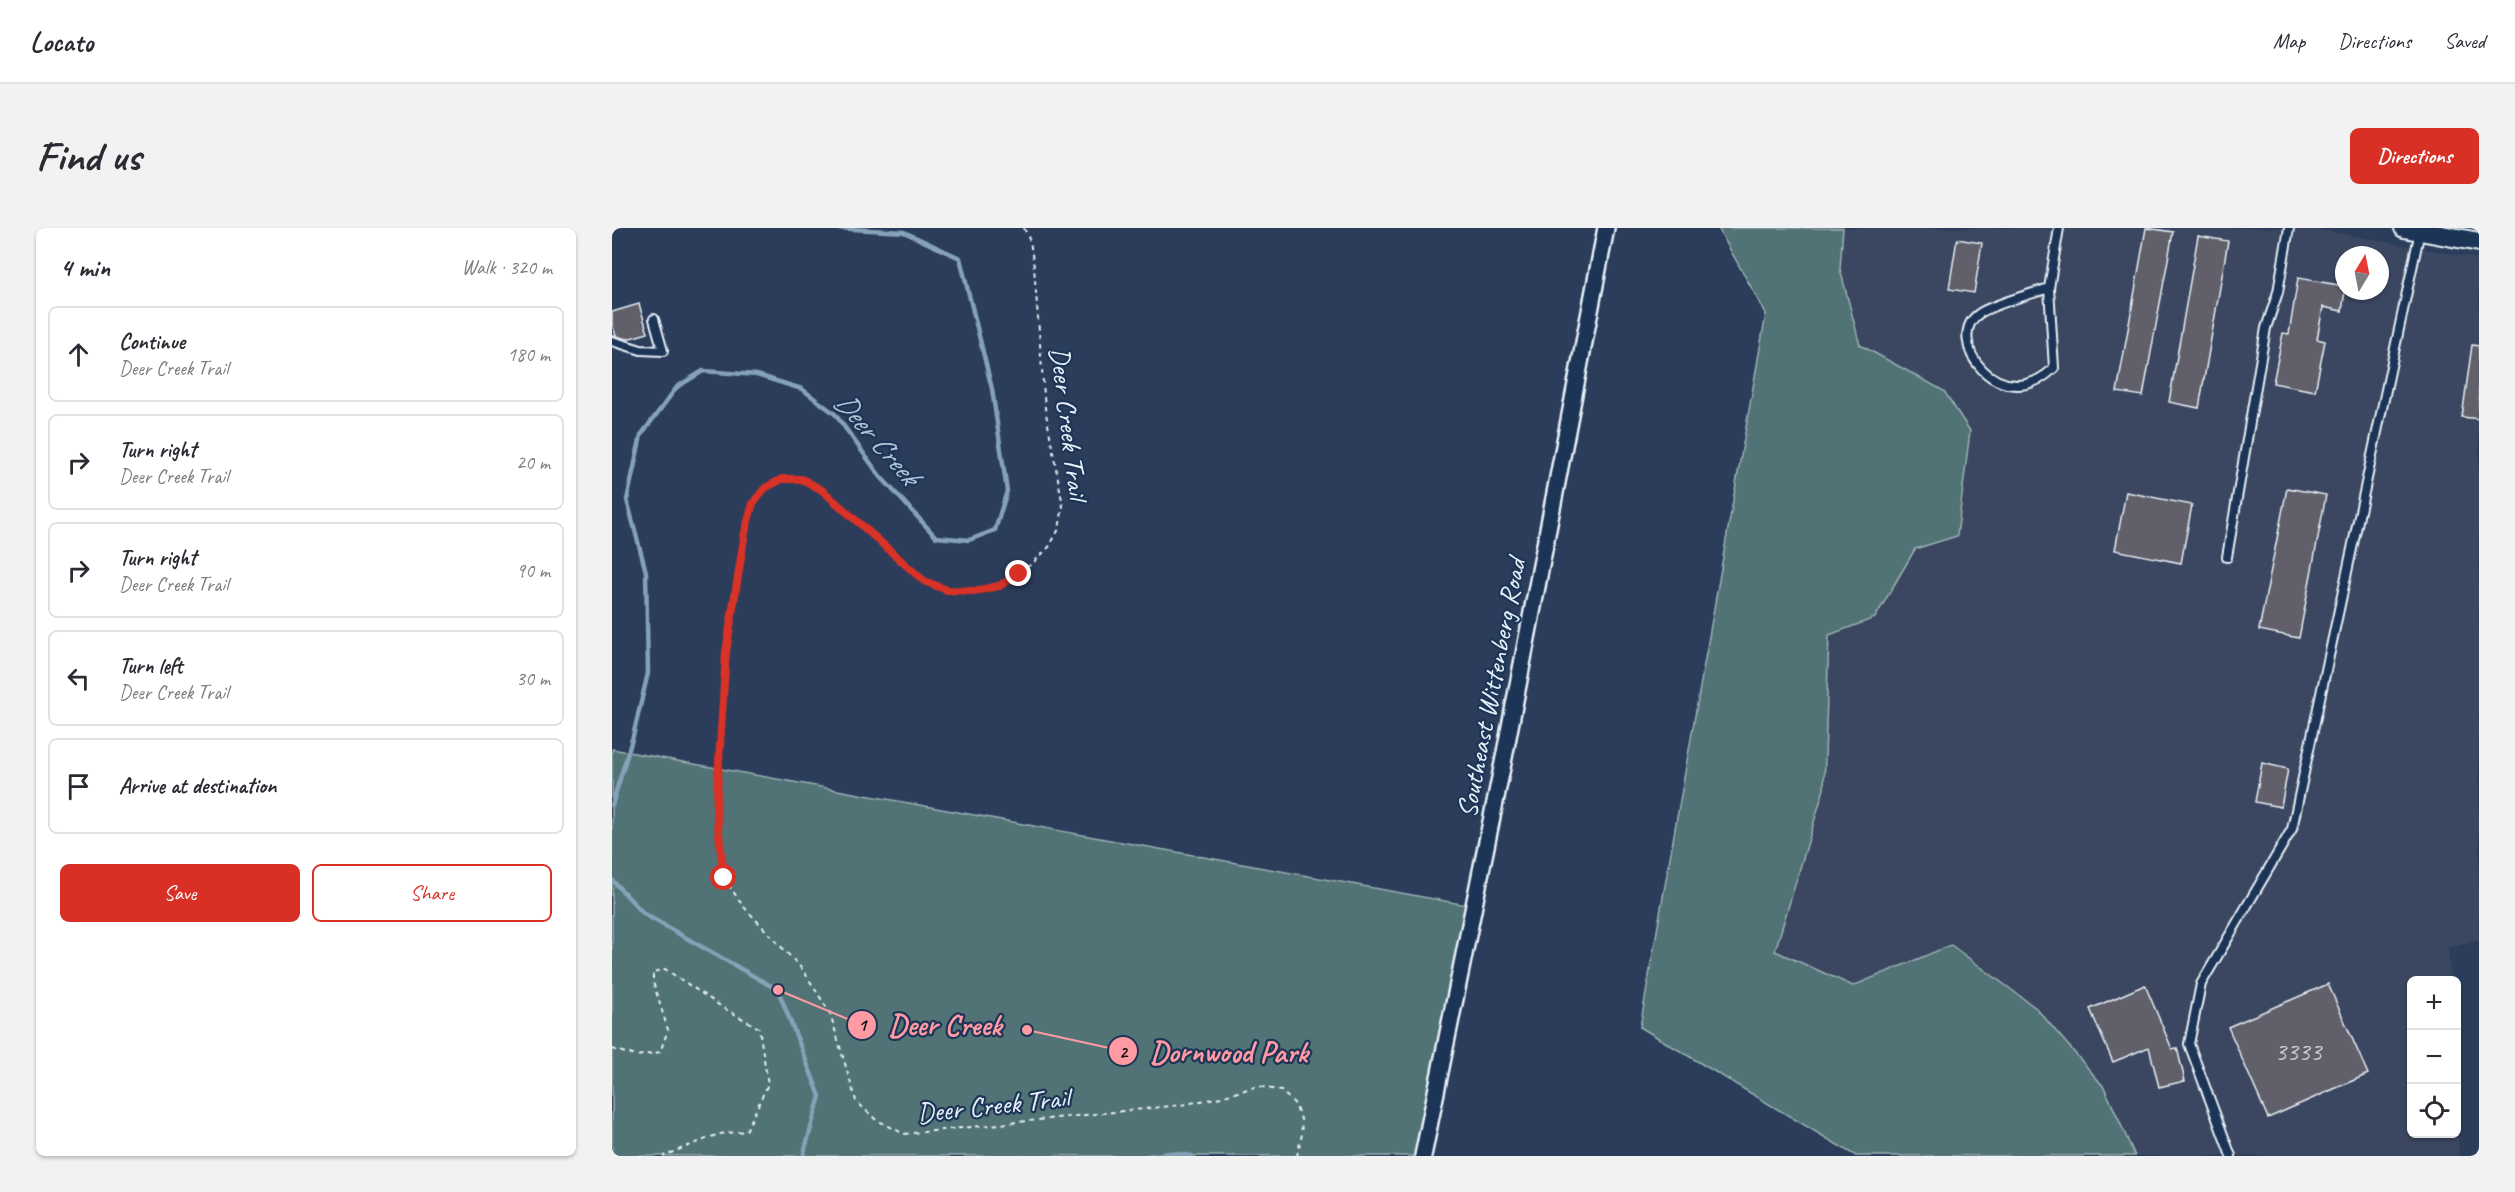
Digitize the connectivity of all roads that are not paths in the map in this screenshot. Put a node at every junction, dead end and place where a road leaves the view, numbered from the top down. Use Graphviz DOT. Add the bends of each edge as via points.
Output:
graph roads {
  1 [pos="1606,228"];
  2 [pos="2059,228"];
  3 [pos="2289,228"];
  4 [pos="2412,230"];
  5 [pos="2479,242"];
  6 [pos="2049,288"];
  7 [pos="654,319"];
  8 [pos="612,341"];
  9 [pos="2227,557"];
  10 [pos="1423,1156"];
  11 [pos="2231,1156"];
  1 -- 10 [label="street, Southeast Wittenberg Road"];
  2 -- 6 [label="lane"];
  3 -- 9 [label="lane" via="2278,292 2266,328"];
  4 -- 5 [label="street"];
  4 -- 11 [label="lane" via="2292,829 2201,984 2189,1044"];
  6 -- 6 [label="lane" via="2054,368 2042,380 2023,386 1990,378 1970,354 1968,330 1979,314"];
  7 -- 8 [label="lane" via="663,351 641,350"];
}
